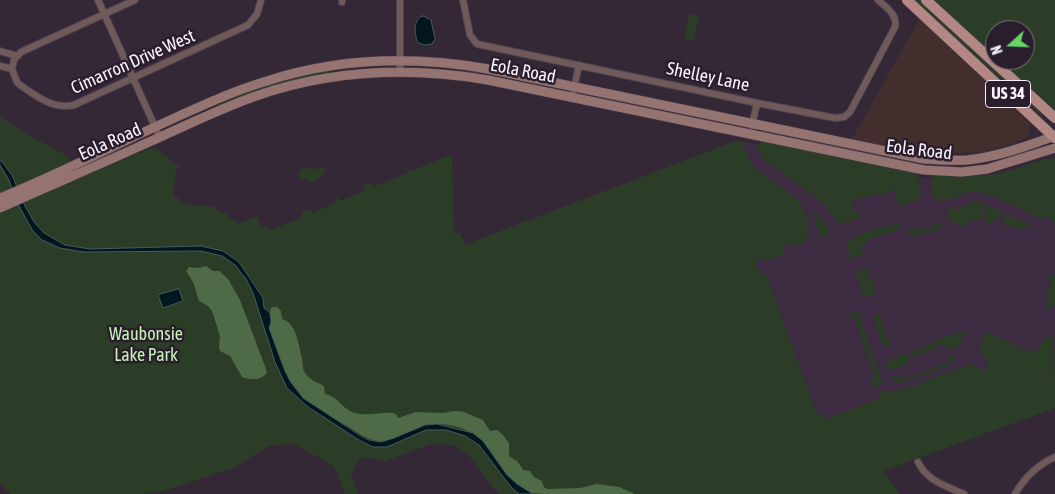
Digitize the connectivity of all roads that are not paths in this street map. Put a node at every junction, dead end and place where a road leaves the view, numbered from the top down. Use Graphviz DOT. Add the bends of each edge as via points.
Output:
graph roads {
  1 [pos="98,0"];
  2 [pos="135,0"];
  3 [pos="261,0"];
  4 [pos="400,0"];
  5 [pos="463,0"];
  6 [pos="878,0"];
  7 [pos="907,0"];
  8 [pos="926,0"];
  9 [pos="104,14"];
  10 [pos="0,51"];
  11 [pos="18,56"];
  12 [pos="400,60"];
  13 [pos="580,65"];
  14 [pos="0,66"];
  15 [pos="12,69"];
  16 [pos="400,72"];
  17 [pos="134,79"];
  18 [pos="574,86"];
  19 [pos="572,98"];
  20 [pos="757,103"];
  21 [pos="1055,118"];
  22 [pos="753,124"];
  23 [pos="155,127"];
  24 [pos="751,135"];
  25 [pos="1054,137"];
  26 [pos="160,138"];
  27 [pos="1055,148"];
  28 [pos="28,191"];
  29 [pos="6,199"];
  30 [pos="0,208"];
  31 [pos="1055,457"];
  32 [pos="918,462"];
  33 [pos="964,494"];
  34 [pos="1015,494"];
  1 -- 9 [label="street"];
  2 -- 9 [label="street"];
  3 -- 17 [label="street, Cimarron Drive West" via="257,14 248,25"];
  4 -- 12 [label="street"];
  5 -- 13 [label="street, Shelley Lane" via="470,35 477,44"];
  6 -- 20 [label="street, Shelley Lane" via="897,24 847,115 835,118"];
  7 -- 25 [label="main road, US 34"];
  8 -- 21 [label="main road, US 34"];
  9 -- 11 [label="street"];
  9 -- 17 [label="street"];
  10 -- 11 [label="street"];
  11 -- 15 [label="street"];
  12 -- 16 [label="street"];
  12 -- 18 [label="main road, Eola Road" via="469,65"];
  12 -- 23 [label="main road, Eola Road" via="327,67 269,80"];
  13 -- 18 [label="street"];
  13 -- 20 [label="street, Shelley Lane"];
  14 -- 15 [label="street"];
  15 -- 17 [label="street, Cimarron Drive West" via="20,85 50,104 61,106 74,105"];
  16 -- 19 [label="main road, Eola Road" via="456,75"];
  16 -- 26 [label="main road, Eola Road" via="340,76 277,89 236,103"];
  17 -- 23 [label="street"];
  18 -- 19 [label="street"];
  18 -- 22 [label="main road, Eola Road"];
  19 -- 24 [label="main road, Eola Road"];
  20 -- 22 [label="street"];
  22 -- 24 [label="street"];
  22 -- 25 [label="main road, Eola Road" via="912,157 943,160 988,156"];
  23 -- 26 [label="street"];
  23 -- 28 [label="main road, Eola Road"];
  24 -- 27 [label="main road, Eola Road" via="940,172 987,170"];
  26 -- 28 [label="main road, Eola Road"];
  28 -- 29 [label="main road, Eola Road"];
  29 -- 30 [label="main road, Eola Road"];
  31 -- 34 [label="street" via="1034,470"];
  32 -- 33 [label="street" via="934,481"];
}
